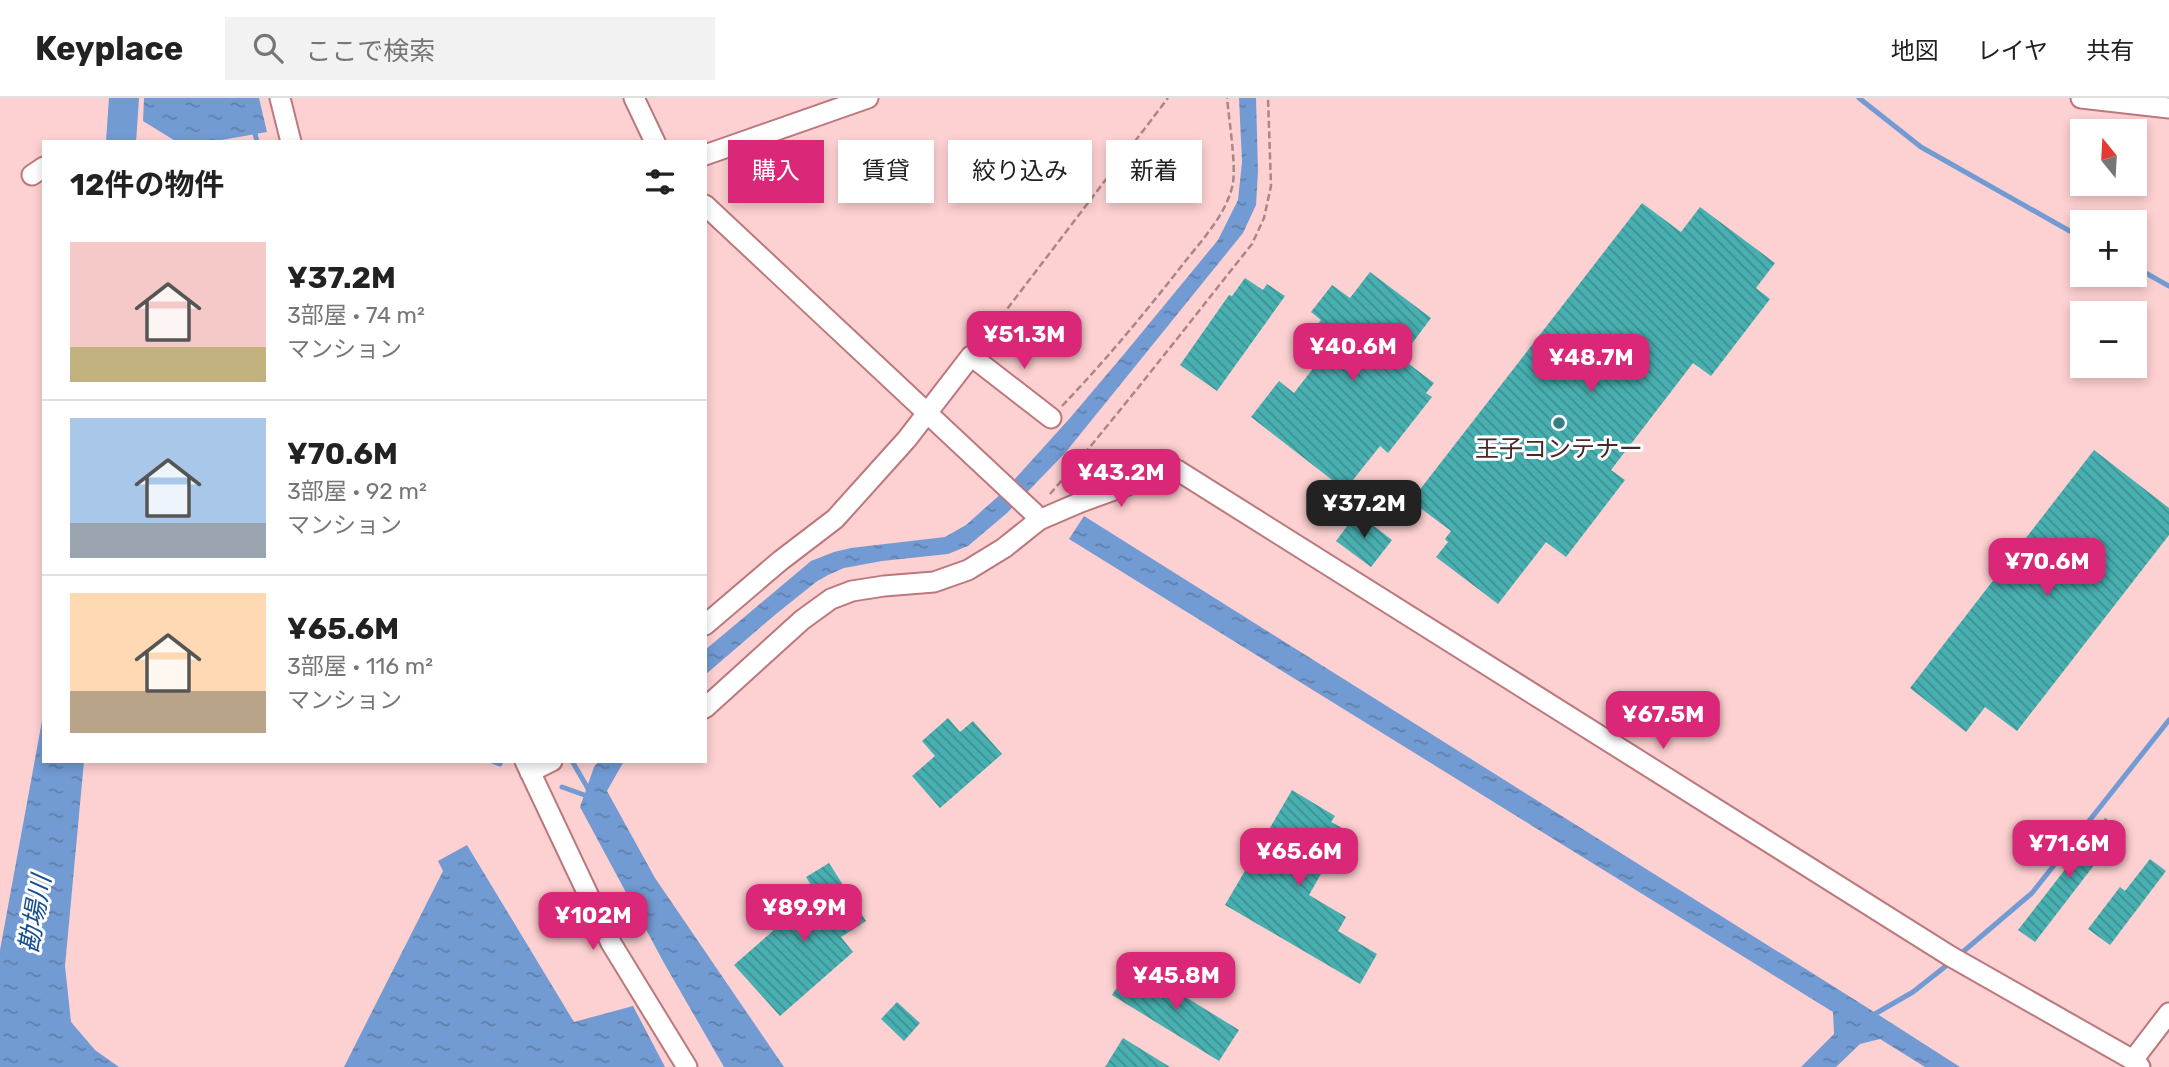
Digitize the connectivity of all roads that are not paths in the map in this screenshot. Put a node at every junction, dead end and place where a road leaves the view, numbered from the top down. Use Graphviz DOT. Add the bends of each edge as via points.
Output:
graph roads {
  1 [pos="280,98"];
  2 [pos="634,98"];
  3 [pos="868,98"];
  4 [pos="2081,98"];
  5 [pos="2169,108"];
  6 [pos="290,140"];
  7 [pos="654,140"];
  8 [pos="707,154"];
  9 [pos="707,207"];
  10 [pos="927,411"];
  11 [pos="1051,418"];
  12 [pos="1033,512"];
  13 [pos="707,623"];
  14 [pos="707,706"];
  15 [pos="528,767"];
  16 [pos="2169,1013"];
  17 [pos="2136,1063"];
  18 [pos="687,1067"];
  1 -- 6 [label="street"];
  2 -- 7 [label="street"];
  3 -- 8 [label="street"];
  4 -- 5 [label="street"];
  9 -- 10 [label="street"];
  10 -- 11 [label="street" via="971,356"];
  10 -- 12 [label="street"];
  10 -- 13 [label="street" via="835,519"];
  12 -- 14 [label="street" via="1004,548 968,570 934,582 884,586 831,599"];
  12 -- 17 [label="street" via="1081,502 1177,470 1950,956"];
  15 -- 18 [label="street" via="611,943"];
  16 -- 17 [label="street"];
}
